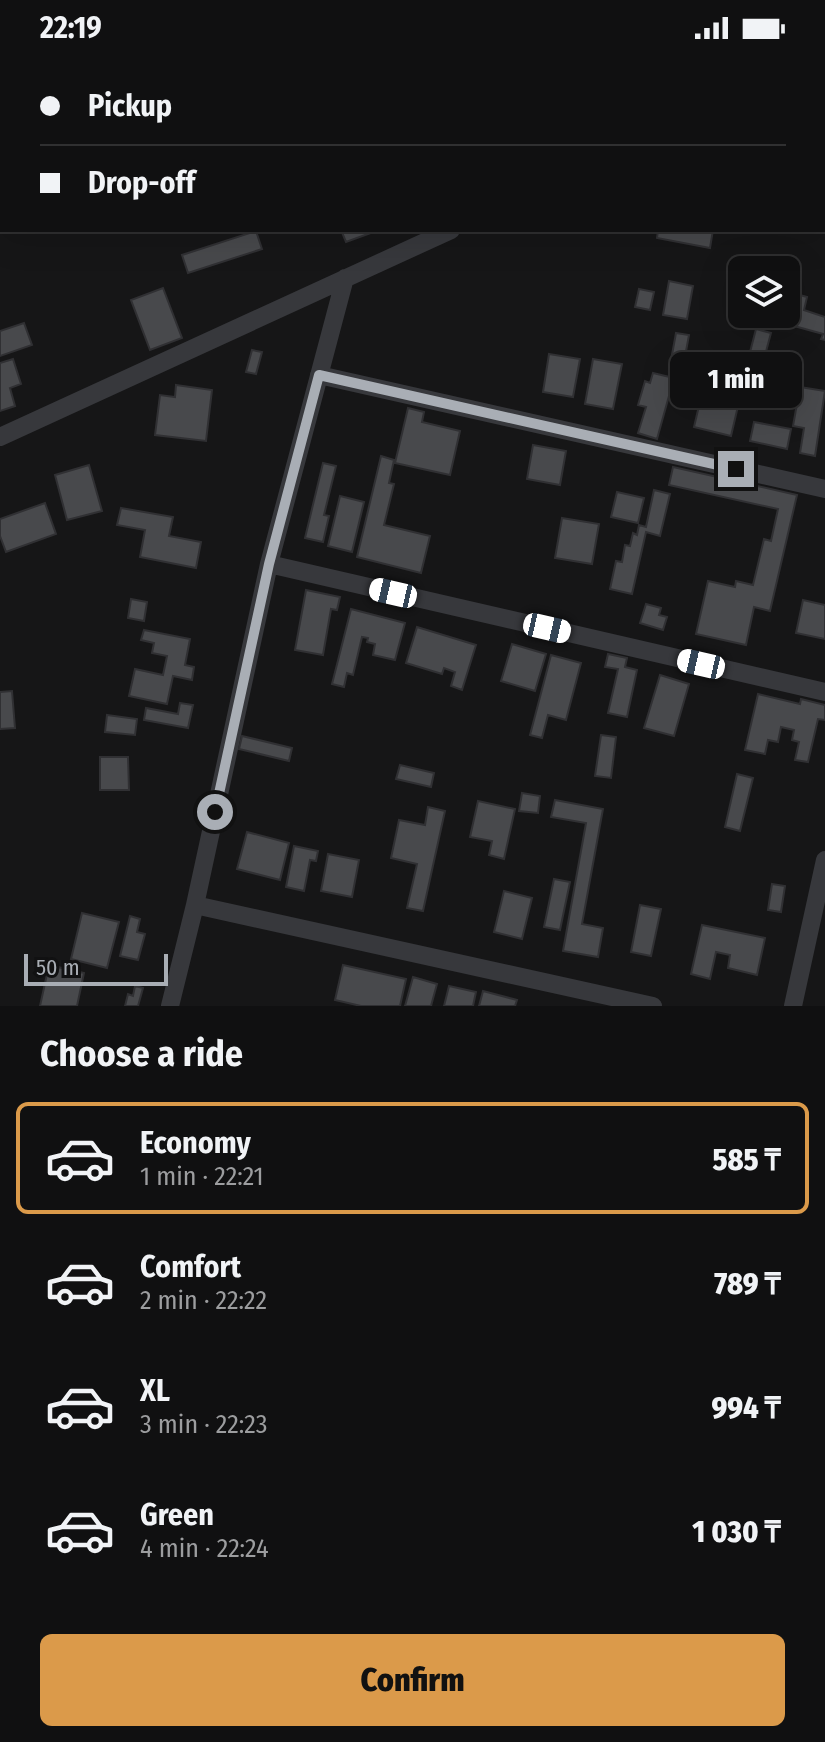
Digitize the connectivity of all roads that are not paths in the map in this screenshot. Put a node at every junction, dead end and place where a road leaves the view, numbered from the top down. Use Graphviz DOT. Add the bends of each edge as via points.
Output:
graph roads {
  1 [pos="447,232"];
  2 [pos="345,278"];
  3 [pos="319,375"];
  4 [pos="0,437"];
  5 [pos="825,489"];
  6 [pos="269,564"];
  7 [pos="825,692"];
  8 [pos="825,860"];
  9 [pos="195,905"];
  10 [pos="170,1006"];
  11 [pos="653,1006"];
  12 [pos="793,1006"];
  1 -- 2 [label="street"];
  2 -- 3 [label="street"];
  2 -- 4 [label="street"];
  3 -- 5 [label="street"];
  3 -- 6 [label="street"];
  6 -- 7 [label="street"];
  6 -- 9 [label="street"];
  8 -- 12 [label="street"];
  9 -- 10 [label="street"];
  9 -- 11 [label="street"];
}
